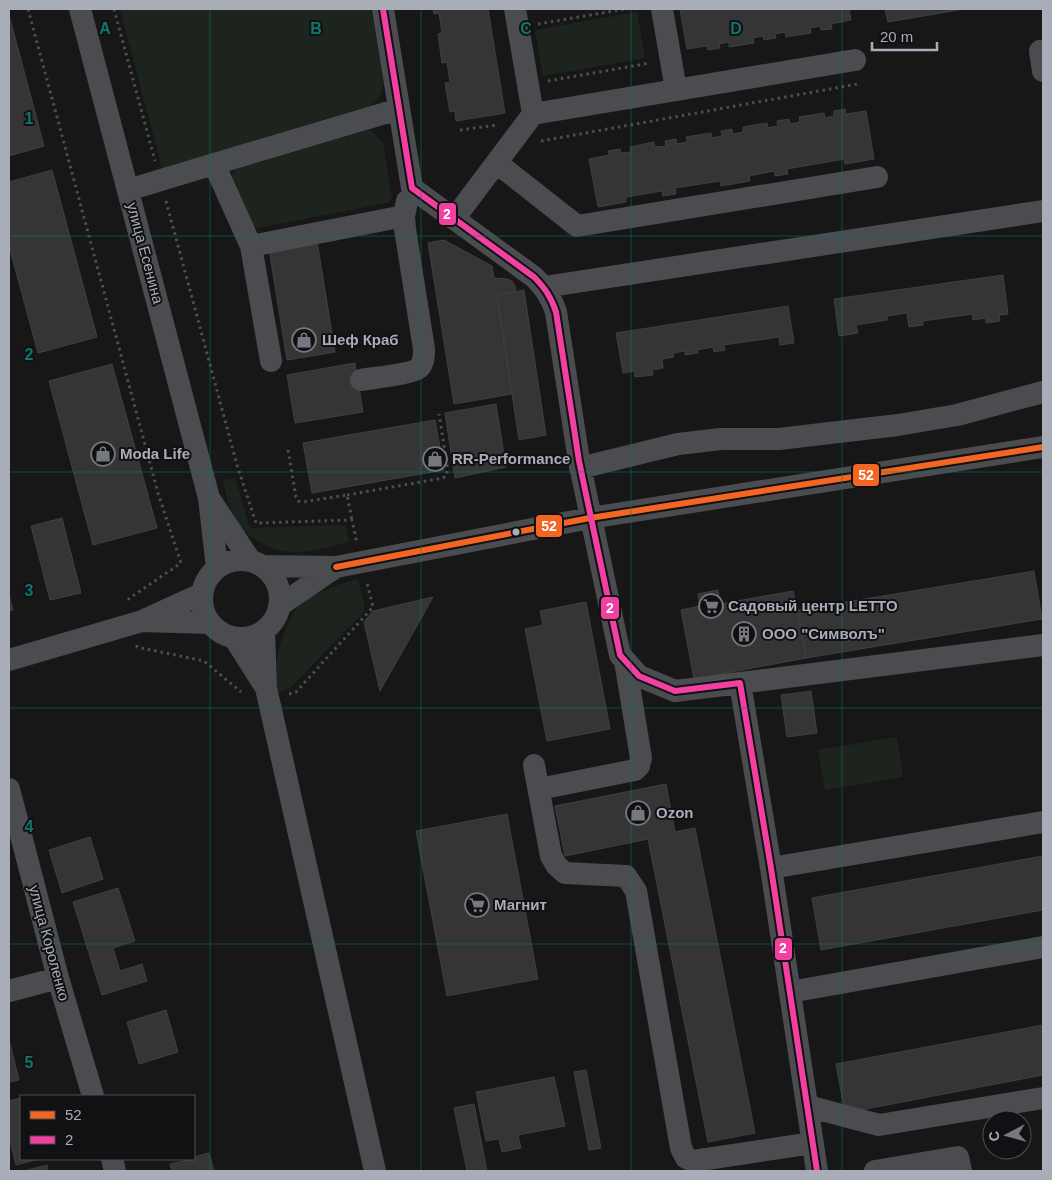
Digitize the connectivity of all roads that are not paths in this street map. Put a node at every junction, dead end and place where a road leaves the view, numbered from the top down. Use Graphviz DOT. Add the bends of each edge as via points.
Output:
graph roads {
  1 [pos="80,9"];
  2 [pos="383,9"];
  3 [pos="662,9"];
  4 [pos="516,18"];
  5 [pos="855,60"];
  6 [pos="676,90"];
  7 [pos="399,109"];
  8 [pos="532,114"];
  9 [pos="503,155"];
  10 [pos="214,164"];
  11 [pos="876,177"];
  12 [pos="412,188"];
  13 [pos="128,190"];
  14 [pos="1043,211"];
  15 [pos="404,216"];
  16 [pos="454,219"];
  17 [pos="252,246"];
  18 [pos="544,286"];
  19 [pos="272,361"];
  20 [pos="361,380"];
  21 [pos="1043,392"];
  22 [pos="1043,447"];
  23 [pos="580,468"];
  24 [pos="209,498"];
  25 [pos="590,518"];
  26 [pos="257,563"];
  27 [pos="336,567"];
  28 [pos="217,568"];
  29 [pos="202,594"];
  30 [pos="280,606"];
  31 [pos="142,621"];
  32 [pos="209,623"];
  33 [pos="264,632"];
  34 [pos="235,639"];
  35 [pos="1043,645"];
  36 [pos="9,660"];
  37 [pos="625,661"];
  38 [pos="740,683"];
  39 [pos="266,688"];
  40 [pos="534,765"];
  41 [pos="9,789"];
  42 [pos="538,789"];
  43 [pos="1043,822"];
  44 [pos="771,868"];
  45 [pos="1043,947"];
  46 [pos="58,978"];
  47 [pos="9,991"];
  48 [pos="790,992"];
  49 [pos="93,1095"];
  50 [pos="1043,1098"];
  51 [pos="807,1106"];
  52 [pos="812,1143"];
  53 [pos="692,1166"];
  54 [pos="375,1171"];
  55 [pos="817,1171"];
  56 [pos="875,1171"];
  57 [pos="961,1171"];
  1 -- 13 [label="street, улица Есенина"];
  2 -- 7 [label="street"];
  3 -- 6 [label="street"];
  4 -- 8 [label="street"];
  5 -- 6 [label="street"];
  6 -- 8 [label="street"];
  7 -- 10 [label="street"];
  7 -- 12 [label="street"];
  8 -- 9 [label="street"];
  9 -- 11 [label="street" via="577,226"];
  9 -- 16 [label="street"];
  10 -- 13 [label="street"];
  10 -- 17 [label="street"];
  12 -- 15 [label="street"];
  12 -- 16 [label="street"];
  13 -- 24 [label="street, улица Есенина"];
  14 -- 18 [label="street"];
  15 -- 17 [label="street"];
  15 -- 20 [label="street" via="424,360 409,372"];
  16 -- 18 [label="street"];
  17 -- 19 [label="street"];
  18 -- 23 [label="street" via="556,312"];
  21 -- 23 [label="street" via="957,415 898,425 779,439 721,439 678,444"];
  22 -- 25 [label="street"];
  23 -- 25 [label="street"];
  24 -- 26 [label="street"];
  24 -- 28 [label="street"];
  25 -- 27 [label="street"];
  25 -- 37 [label="street" via="620,655"];
  26 -- 27 [label="street"];
  26 -- 28 [label="street" via="231,561"];
  26 -- 30 [label="street" via="274,576"];
  27 -- 30 [label="street"];
  28 -- 29 [label="street" via="207,579"];
  29 -- 31 [label="street"];
  29 -- 32 [label="street" via="202,609"];
  30 -- 33 [label="street"];
  31 -- 32 [label="street"];
  31 -- 36 [label="street"];
  32 -- 34 [label="street" via="220,634"];
  33 -- 34 [label="street" via="250,638"];
  33 -- 39 [label="street"];
  34 -- 39 [label="street"];
  35 -- 38 [label="street"];
  37 -- 38 [label="street" via="639,676 675,691"];
  37 -- 42 [label="street" via="641,758 639,766 635,770"];
  38 -- 44 [label="street"];
  39 -- 54 [label="street"];
  40 -- 42 [label="street"];
  41 -- 46 [label="street, улица Короленко"];
  42 -- 53 [label="street" via="551,856 557,866 565,873 626,876 636,891 682,1148"];
  43 -- 44 [label="street"];
  44 -- 48 [label="street"];
  45 -- 48 [label="street"];
  46 -- 47 [label="street"];
  46 -- 49 [label="street, улица Короленко"];
  48 -- 51 [label="street"];
  50 -- 51 [label="street" via="879,1126"];
  51 -- 52 [label="street"];
  52 -- 53 [label="street"];
  52 -- 55 [label="street"];
  56 -- 57 [label="street" via="958,1157"];
}
